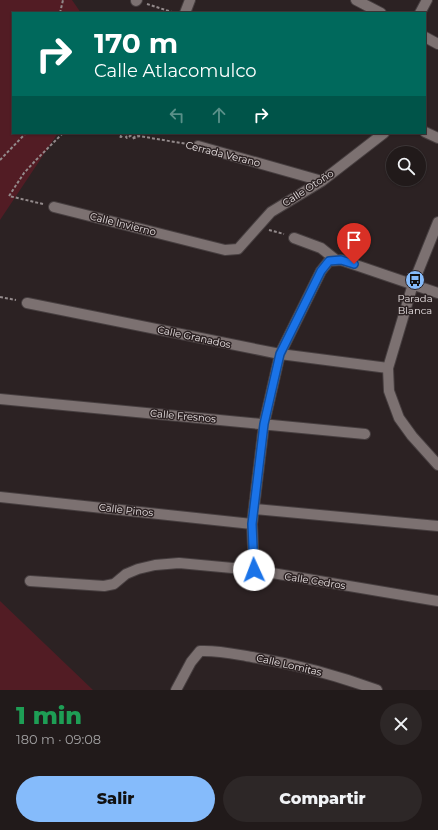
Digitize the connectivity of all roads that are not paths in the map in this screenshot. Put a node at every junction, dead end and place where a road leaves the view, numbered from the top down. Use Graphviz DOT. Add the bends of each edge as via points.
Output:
graph roads {
  1 [pos="190,0"];
  2 [pos="356,0"];
  3 [pos="426,0"];
  4 [pos="185,12"];
  5 [pos="379,12"];
  6 [pos="420,12"];
  7 [pos="426,38"];
  8 [pos="438,44"];
  9 [pos="426,132"];
  10 [pos="383,134"];
  11 [pos="438,138"];
  12 [pos="198,146"];
  13 [pos="322,181"];
  14 [pos="54,207"];
  15 [pos="438,222"];
  16 [pos="294,238"];
  17 [pos="238,249"];
  18 [pos="332,260"];
  19 [pos="413,284"];
  20 [pos="438,293"];
  21 [pos="27,303"];
  22 [pos="280,354"];
  23 [pos="388,368"];
  24 [pos="0,399"];
  25 [pos="264,424"];
  26 [pos="365,434"];
  27 [pos="438,465"];
  28 [pos="0,496"];
  29 [pos="255,509"];
  30 [pos="252,524"];
  31 [pos="438,526"];
  32 [pos="254,570"];
  33 [pos="30,582"];
  34 [pos="438,601"];
  35 [pos="176,690"];
  36 [pos="377,690"];
  1 -- 4 [label="street"];
  2 -- 5 [label="street"];
  3 -- 6 [label="street"];
  7 -- 8 [label="street"];
  9 -- 11 [label="street"];
  10 -- 13 [label="street, Calle Otoño"];
  12 -- 13 [label="street, Cerrada Verano"];
  13 -- 17 [label="street, Calle Otoño" via="271,212"];
  14 -- 17 [label="street, Calle Invierno" via="225,250"];
  15 -- 19 [label="street"];
  16 -- 18 [label="street" via="321,248"];
  18 -- 19 [label="street" via="341,260"];
  18 -- 22 [label="street" via="321,271"];
  19 -- 20 [label="street"];
  19 -- 23 [label="street"];
  21 -- 22 [label="street, Calle Granados"];
  22 -- 23 [label="street, Calle Granados"];
  22 -- 25 [label="street"];
  23 -- 27 [label="street" via="389,391 399,418"];
  24 -- 25 [label="street, Calle Fresnos"];
  25 -- 26 [label="street, Calle Fresnos"];
  25 -- 29 [label="street"];
  28 -- 30 [label="street, Calle Pinos"];
  29 -- 30 [label="street"];
  29 -- 31 [label="street"];
  30 -- 32 [label="street"];
  32 -- 33 [label="street, Calle Cedros" via="179,563 138,569 126,574 114,584 104,586"];
  32 -- 34 [label="street, Calle Cedros"];
  35 -- 36 [label="street, Calle Lomitas" via="200,651 214,650 276,661 341,677"];
}
